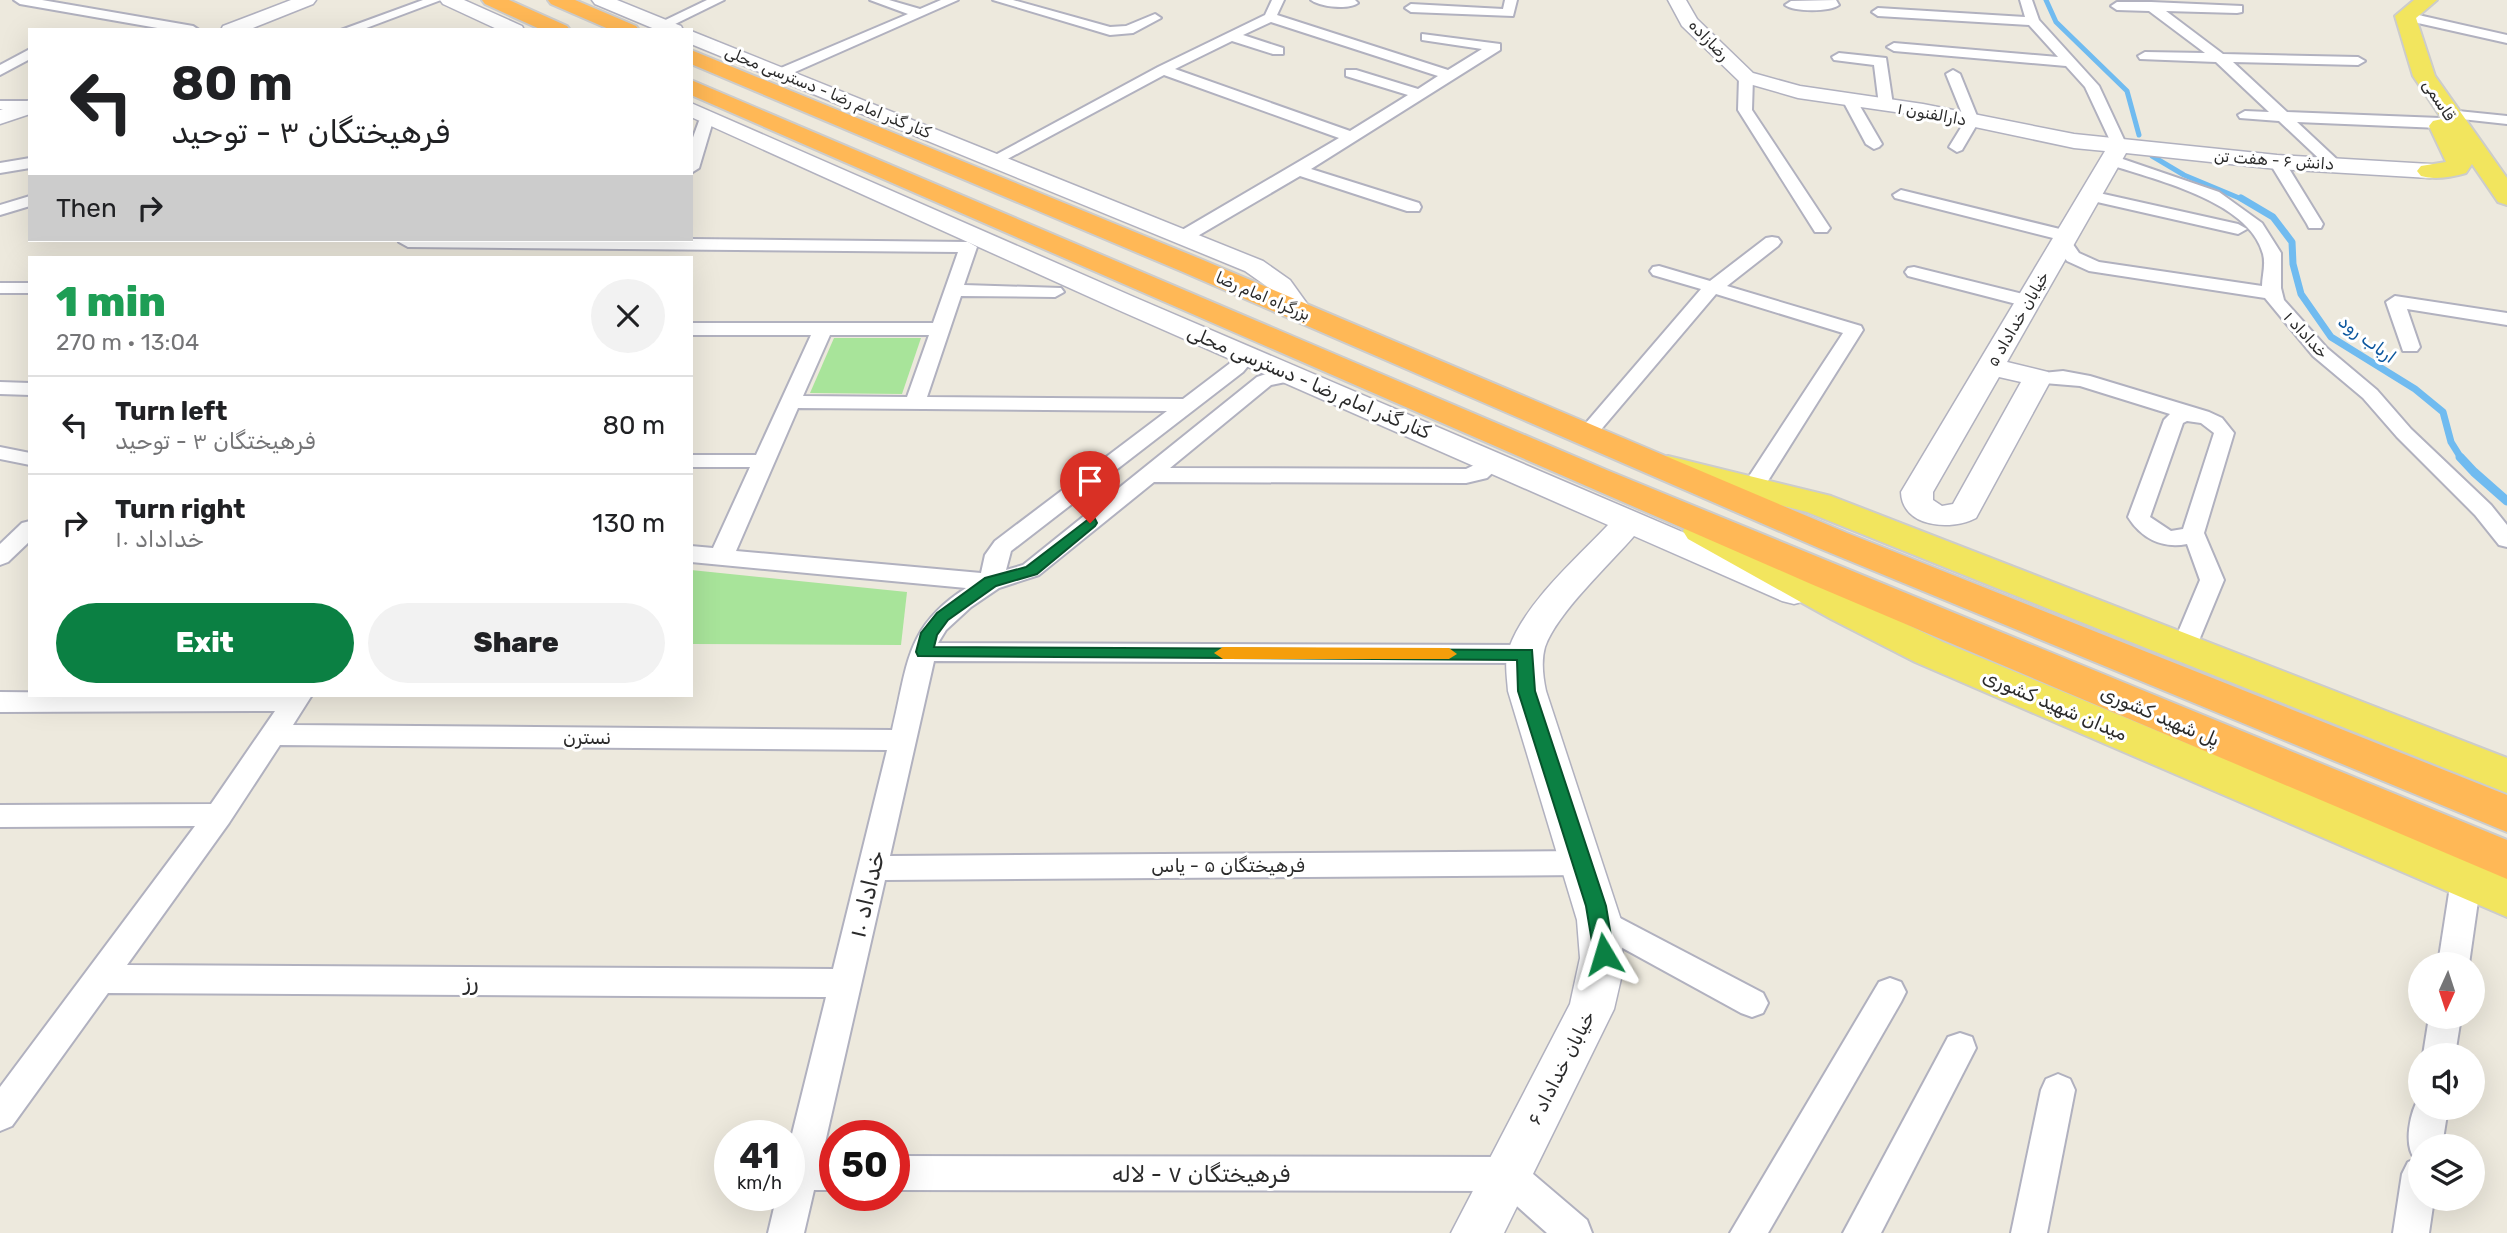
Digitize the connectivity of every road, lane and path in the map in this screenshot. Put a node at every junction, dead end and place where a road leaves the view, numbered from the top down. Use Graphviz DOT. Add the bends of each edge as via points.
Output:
graph roads {
  1 [pos="20,0"];
  2 [pos="307,0"];
  3 [pos="435,0"];
  4 [pos="449,0"];
  5 [pos="492,0"];
  6 [pos="558,0"];
  7 [pos="601,0"];
  8 [pos="718,0"];
  9 [pos="876,0"];
  10 [pos="952,0"];
  11 [pos="999,0"];
  12 [pos="1278,0"];
  13 [pos="1317,0"];
  14 [pos="1677,0"];
  15 [pos="1830,0"];
  16 [pos="2026,0"];
  17 [pos="2427,0"];
  18 [pos="1352,3"];
  19 [pos="1791,5"];
  20 [pos="2117,6"];
  21 [pos="2151,6"];
  22 [pos="1509,7"];
  23 [pos="1411,8"];
  24 [pos="2406,8"];
  25 [pos="2237,9"];
  26 [pos="1089,12"];
  27 [pos="1878,12"];
  28 [pos="919,13"];
  29 [pos="109,15"];
  30 [pos="1270,17"];
  31 [pos="1155,18"];
  32 [pos="1071,20"];
  33 [pos="2033,21"];
  34 [pos="89,25"];
  35 [pos="668,27"];
  36 [pos="182,28"];
  37 [pos="235,28"];
  38 [pos="354,28"];
  39 [pos="511,28"];
  40 [pos="557,28"];
  41 [pos="624,28"];
  42 [pos="1231,36"];
  43 [pos="1427,37"];
  44 [pos="2507,38"];
  45 [pos="693,39"];
  46 [pos="1894,47"];
  47 [pos="1278,51"];
  48 [pos="0,54"];
  49 [pos="28,54"];
  50 [pos="2145,56"];
  51 [pos="1839,57"];
  52 [pos="713,58"];
  53 [pos="2220,58"];
  54 [pos="2358,61"];
  55 [pos="2071,62"];
  56 [pos="1163,70"];
  57 [pos="0,71"];
  58 [pos="781,73"];
  59 [pos="1351,73"];
  60 [pos="1953,74"];
  61 [pos="1452,76"];
  62 [pos="1746,77"];
  63 [pos="693,88"];
  64 [pos="1422,94"];
  65 [pos="1850,101"];
  66 [pos="805,103"];
  67 [pos="1886,106"];
  68 [pos="28,107"];
  69 [pos="10,113"];
  70 [pos="2245,115"];
  71 [pos="2283,117"];
  72 [pos="701,118"];
  73 [pos="2444,118"];
  74 [pos="894,119"];
  75 [pos="2507,120"];
  76 [pos="1972,121"];
  77 [pos="1352,137"];
  78 [pos="1874,144"];
  79 [pos="1957,147"];
  80 [pos="2115,153"];
  81 [pos="994,160"];
  82 [pos="2277,162"];
  83 [pos="28,163"];
  84 [pos="693,164"];
  85 [pos="2335,165"];
  86 [pos="0,168"];
  87 [pos="1298,170"];
  88 [pos="2430,171"];
  89 [pos="2499,175"];
  90 [pos="1900,195"];
  91 [pos="2090,196"];
  92 [pos="28,200"];
  93 [pos="2507,200"];
  94 [pos="1413,207"];
  95 [pos="0,210"];
  96 [pos="2315,224"];
  97 [pos="1821,228"];
  98 [pos="2238,229"];
  99 [pos="1183,237"];
  100 [pos="2064,239"];
  101 [pos="408,242"];
  102 [pos="447,242"];
  103 [pos="1772,242"];
  104 [pos="638,247"];
  105 [pos="395,256"];
  106 [pos="1659,271"];
  107 [pos="1914,272"];
  108 [pos="0,288"];
  109 [pos="28,288"];
  110 [pos="1712,288"];
  111 [pos="953,290"];
  112 [pos="1055,292"];
  113 [pos="1103,293"];
  114 [pos="2271,293"];
  115 [pos="2028,301"];
  116 [pos="1300,312"];
  117 [pos="2507,319"];
  118 [pos="693,329"];
  119 [pos="823,329"];
  120 [pos="940,329"];
  121 [pos="2410,346"];
  122 [pos="1241,353"];
  123 [pos="1990,366"];
  124 [pos="1293,375"];
  125 [pos="2038,378"];
  126 [pos="0,388"];
  127 [pos="28,389"];
  128 [pos="789,402"];
  129 [pos="915,403"];
  130 [pos="1189,405"];
  131 [pos="1438,410"];
  132 [pos="2204,418"];
  133 [pos="1586,435"];
  134 [pos="0,453"];
  135 [pos="28,459"];
  136 [pos="28,459"];
  137 [pos="0,460"];
  138 [pos="693,461"];
  139 [pos="763,461"];
  140 [pos="1493,462"];
  141 [pos="1149,475"];
  142 [pos="1753,487"];
  143 [pos="1630,489"];
  144 [pos="1917,492"];
  145 [pos="28,530"];
  146 [pos="2193,533"];
  147 [pos="2507,540"];
  148 [pos="1836,543"];
  149 [pos="693,554"];
  150 [pos="721,556"];
  151 [pos="0,557"];
  152 [pos="991,582"];
  153 [pos="2184,649"];
  154 [pos="924,652"];
  155 [pos="1526,654"];
  156 [pos="297,698"];
  157 [pos="0,702"];
  158 [pos="271,735"];
  159 [pos="903,740"];
  160 [pos="2507,776"];
  161 [pos="2507,814"];
  162 [pos="219,815"];
  163 [pos="0,816"];
  164 [pos="2507,860"];
  165 [pos="1583,863"];
  166 [pos="873,868"];
  167 [pos="2466,880"];
  168 [pos="2507,897"];
  169 [pos="1599,920"];
  170 [pos="2455,952"];
  171 [pos="97,979"];
  172 [pos="845,983"];
  173 [pos="1890,992"];
  174 [pos="1752,1003"];
  175 [pos="1961,1048"];
  176 [pos="12,1082"];
  177 [pos="2058,1090"];
  178 [pos="0,1115"];
  179 [pos="818,1173"];
  180 [pos="910,1173"];
  181 [pos="1507,1174"];
  182 [pos="2414,1211"];
  183 [pos="786,1233"];
  184 [pos="1477,1233"];
  185 [pos="1574,1233"];
  186 [pos="1748,1233"];
  187 [pos="1861,1233"];
  188 [pos="2029,1233"];
  189 [pos="2411,1233"];
  1 -- 29 [label="street"];
  2 -- 37 [label="main road"];
  3 -- 38 [label="street"];
  4 -- 39 [label="main road"];
  5 -- 40 [label="highway"];
  6 -- 41 [label="highway"];
  7 -- 35 [label="main road"];
  8 -- 35 [label="street"];
  9 -- 28 [label="street"];
  10 -- 28 [label="street"];
  11 -- 32 [label="street"];
  12 -- 30 [label="street"];
  13 -- 18 [label="street"];
  14 -- 62 [label="main road, رضازاده" via="1689,22"];
  15 -- 19 [label="street" via="1833,5"];
  16 -- 33 [label="street"];
  17 -- 24 [label="main road"];
  20 -- 21 [label="street"];
  21 -- 25 [label="street"];
  21 -- 53 [label="street"];
  22 -- 23 [label="street"];
  24 -- 44 [label="street" via="2472,38"];
  24 -- 73 [label="main road, قاسمی" via="2424,76"];
  26 -- 32 [label="street"];
  27 -- 33 [label="street"];
  28 -- 58 [label="street"];
  29 -- 34 [label="street"];
  29 -- 36 [label="street"];
  30 -- 42 [label="street"];
  30 -- 61 [label="street"];
  31 -- 32 [label="street" via="1128,30 1110,31"];
  33 -- 55 [label="street"];
  42 -- 47 [label="street"];
  42 -- 56 [label="street"];
  43 -- 61 [label="street" via="1495,47"];
  45 -- 52 [label="main road, کنار گذر امام رضا - دسترسی محلی"];
  46 -- 55 [label="street"];
  48 -- 49 [label="street"];
  49 -- 57 [label="street"];
  50 -- 53 [label="street"];
  51 -- 67 [label="street" via="1881,61"];
  52 -- 58 [label="main road, کنار گذر امام رضا - دسترسی محلی"];
  52 -- 66 [label="highway, بزرگراه امام رضا"];
  53 -- 54 [label="street"];
  53 -- 71 [label="street"];
  55 -- 80 [label="street" via="2092,86"];
  56 -- 77 [label="street"];
  56 -- 81 [label="street"];
  58 -- 74 [label="main road, کنار گذر امام رضا - دسترسی محلی"];
  59 -- 64 [label="street"];
  60 -- 76 [label="street"];
  61 -- 64 [label="street"];
  62 -- 65 [label="main road, دارالفنون ۱"];
  62 -- 97 [label="street" via="1745,110"];
  63 -- 131 [label="highway, بزرگراه امام رضا"];
  64 -- 77 [label="street"];
  65 -- 67 [label="main road, دارالفنون ۱"];
  65 -- 78 [label="street"];
  66 -- 74 [label="main road"];
  66 -- 116 [label="highway, بزرگراه امام رضا"];
  67 -- 76 [label="main road, دارالفنون ۱"];
  68 -- 69 [label="main road"];
  70 -- 71 [label="street"];
  71 -- 73 [label="street"];
  71 -- 85 [label="street"];
  72 -- 84 [label="street"];
  72 -- 113 [label="main road, کنار گذر امام رضا - دسترسی محلی"];
  73 -- 75 [label="street"];
  73 -- 88 [label="main road" via="2460,163 2457,168"];
  73 -- 89 [label="main road, قاسمی"];
  74 -- 81 [label="main road, کنار گذر امام رضا - دسترسی محلی"];
  76 -- 79 [label="street"];
  76 -- 80 [label="main road, دارالفنون ۱"];
  77 -- 87 [label="street"];
  80 -- 82 [label="main road, دانش ۶ - هفت تن"];
  80 -- 91 [label="main road, خیابان خداداد ۵"];
  80 -- 114 [label="street, خداداد ۱" via="2231,207 2263,236 2273,254"];
  81 -- 99 [label="main road, کنار گذر امام رضا - دسترسی محلی"];
  82 -- 85 [label="main road, دانش ۶ - هفت تن"];
  82 -- 96 [label="street"];
  83 -- 86 [label="street"];
  85 -- 88 [label="main road, دانش ۶ - هفت تن"];
  87 -- 94 [label="street"];
  87 -- 99 [label="street"];
  88 -- 93 [label="main road"];
  89 -- 93 [label="main road, قاسمی"];
  90 -- 100 [label="street"];
  91 -- 98 [label="street"];
  91 -- 100 [label="main road, خیابان خداداد ۵"];
  92 -- 95 [label="street"];
  99 -- 116 [label="main road, کنار گذر امام رضا - دسترسی محلی" via="1262,270"];
  100 -- 114 [label="street" via="2073,257 2095,267"];
  100 -- 115 [label="main road, خیابان خداداد ۵"];
  101 -- 105 [label="street"];
  102 -- 104 [label="street"];
  103 -- 110 [label="street"];
  104 -- 111 [label="street" via="968,247"];
  106 -- 110 [label="street"];
  107 -- 115 [label="street"];
  108 -- 109 [label="street"];
  110 -- 133 [label="street"];
  110 -- 142 [label="street" via="1854,330"];
  111 -- 112 [label="street"];
  111 -- 120 [label="street"];
  113 -- 122 [label="main road, کنار گذر امام رضا - دسترسی محلی"];
  113 -- 131 [label="main road" via="1177,312 1317,372"];
  114 -- 147 [label="street, خداداد ۱" via="2314,346 2378,401"];
  115 -- 123 [label="main road, خیابان خداداد ۵"];
  116 -- 133 [label="highway, بزرگراه امام رضا"];
  117 -- 121 [label="street" via="2395,302"];
  118 -- 119 [label="street"];
  119 -- 120 [label="street"];
  119 -- 128 [label="street"];
  120 -- 129 [label="street"];
  122 -- 124 [label="main road, کنار گذر امام رضا - دسترسی محلی"];
  122 -- 130 [label="street" via="1241,365"];
  123 -- 125 [label="main road"];
  123 -- 144 [label="main road, خیابان خداداد ۵"];
  124 -- 140 [label="main road, کنار گذر امام رضا - دسترسی محلی"];
  124 -- 141 [label="street, خداداد ۱۰" via="1264,381"];
  125 -- 132 [label="street" via="2084,380"];
  125 -- 144 [label="main road" via="1965,511 1953,516 1936,514 1921,506"];
  126 -- 127 [label="street"];
  128 -- 129 [label="street"];
  128 -- 139 [label="street"];
  129 -- 130 [label="street"];
  130 -- 152 [label="street" via="1003,546"];
  131 -- 143 [label="highway, بزرگراه امام رضا"];
  132 -- 146 [label="street" via="2224,433"];
  132 -- 146 [label="street" via="2182,415 2174,420 2138,517 2146,528 2163,536 2182,538"];
  133 -- 143 [label="highway, بزرگراه امام رضا"];
  134 -- 135 [label="street"];
  136 -- 137 [label="street"];
  138 -- 139 [label="street"];
  139 -- 150 [label="street"];
  140 -- 141 [label="street" via="1466,476"];
  140 -- 143 [label="main road, کنار گذر امام رضا - دسترسی محلی"];
  141 -- 152 [label="street, خداداد ۱۰" via="1031,570"];
  142 -- 143 [label="main road"];
  142 -- 148 [label="main road" via="1819,504"];
  143 -- 148 [label="highway, بزرگراه امام رضا"];
  143 -- 148 [label="highway, بزرگراه امام رضا"];
  143 -- 155 [label="main road, خیابان خداداد ۶" via="1539,625"];
  143 -- 167 [label="main road, میدان شهید کشوری" via="1929,652"];
  144 -- 148 [label="main road, خیابان خداداد ۵" via="1899,519"];
  145 -- 151 [label="street"];
  146 -- 153 [label="street" via="2212,580"];
  148 -- 153 [label="main road"];
  148 -- 161 [label="highway, پل شهید کشوری"];
  148 -- 164 [label="highway, پل شهید کشوری"];
  149 -- 150 [label="street"];
  150 -- 152 [label="street"];
  152 -- 154 [label="street, خداداد ۱۰" via="934,624"];
  153 -- 160 [label="main road"];
  154 -- 155 [label="street"];
  154 -- 159 [label="street, خداداد ۱۰"];
  155 -- 165 [label="main road, خیابان خداداد ۶" via="1527,691"];
  156 -- 157 [label="street"];
  156 -- 158 [label="street"];
  158 -- 159 [label="street, نسترن"];
  158 -- 162 [label="street"];
  159 -- 166 [label="street, خداداد ۱۰"];
  162 -- 163 [label="street"];
  162 -- 171 [label="street"];
  165 -- 166 [label="street, فرهیختگان ۵ - یاس"];
  165 -- 169 [label="main road, خیابان خداداد ۶"];
  166 -- 172 [label="street, خداداد ۱۰"];
  167 -- 168 [label="main road, میدان شهید کشوری"];
  167 -- 170 [label="street"];
  169 -- 174 [label="street"];
  169 -- 181 [label="main road, خیابان خداداد ۶" via="1603,970 1591,1009"];
  171 -- 172 [label="street, رز"];
  171 -- 176 [label="street"];
  172 -- 179 [label="street, خداداد ۱۰"];
  173 -- 186 [label="street"];
  175 -- 187 [label="street"];
  176 -- 178 [label="street"];
  177 -- 188 [label="street"];
  179 -- 183 [label="street, خداداد ۱۰"];
  180 -- 181 [label="street, فرهیختگان ۷ - لاله"];
  181 -- 184 [label="main road, خیابان خداداد ۶"];
  181 -- 185 [label="street"];
  182 -- 189 [label="street"];
}
